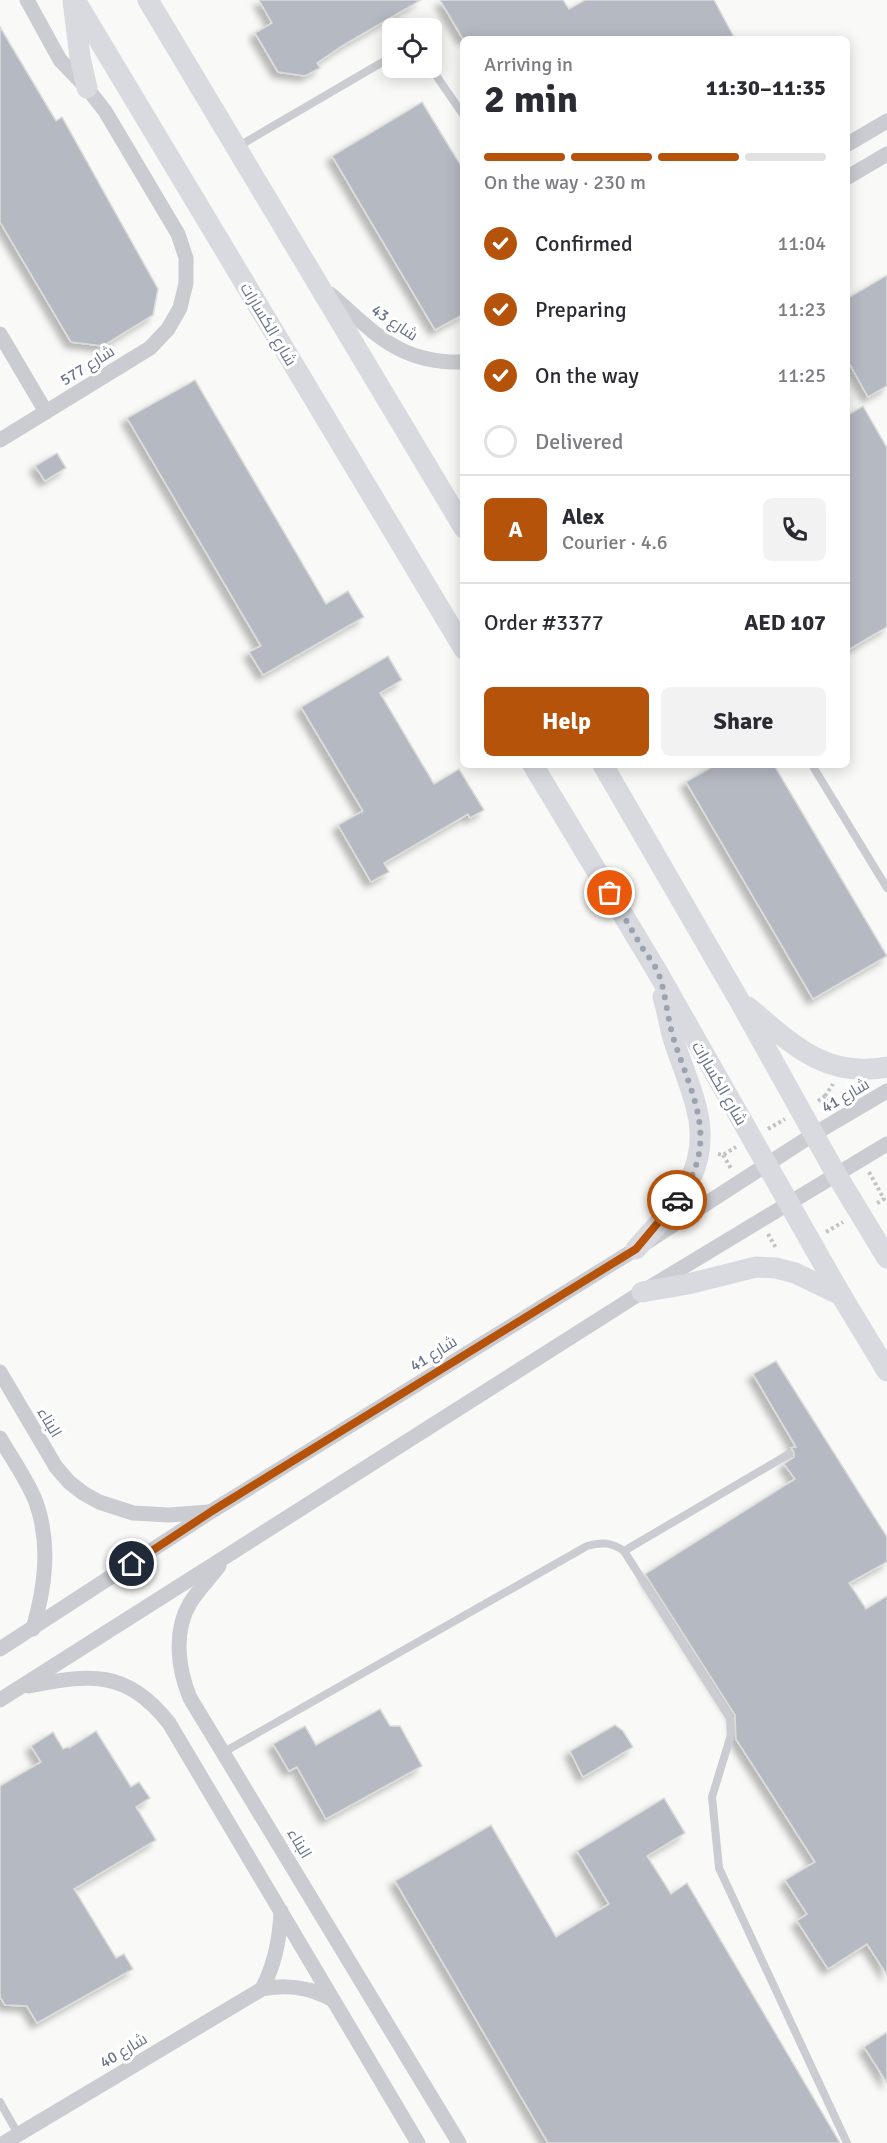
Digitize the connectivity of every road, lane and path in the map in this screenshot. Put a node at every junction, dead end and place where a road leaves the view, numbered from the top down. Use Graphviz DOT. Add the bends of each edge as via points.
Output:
graph roads {
  1 [pos="27,0"];
  2 [pos="74,0"];
  3 [pos="148,0"];
  4 [pos="382,62"];
  5 [pos="438,78"];
  6 [pos="87,88"];
  7 [pos="460,110"];
  8 [pos="887,121"];
  9 [pos="850,143"];
  10 [pos="237,147"];
  11 [pos="887,154"];
  12 [pos="850,176"];
  13 [pos="317,284"];
  14 [pos="0,334"];
  15 [pos="460,362"];
  16 [pos="46,412"];
  17 [pos="0,440"];
  18 [pos="460,521"];
  19 [pos="460,642"];
  20 [pos="535,768"];
  21 [pos="605,768"];
  22 [pos="814,768"];
  23 [pos="887,888"];
  24 [pos="658,973"];
  25 [pos="739,1000"];
  26 [pos="887,1067"];
  27 [pos="887,1091"];
  28 [pos="814,1134"];
  29 [pos="887,1144"];
  30 [pos="766,1164"];
  31 [pos="836,1174"];
  32 [pos="789,1203"];
  33 [pos="636,1249"];
  34 [pos="887,1258"];
  35 [pos="642,1292"];
  36 [pos="841,1295"];
  37 [pos="887,1371"];
  38 [pos="0,1372"];
  39 [pos="0,1438"];
  40 [pos="789,1454"];
  41 [pos="212,1511"];
  42 [pos="624,1551"];
  43 [pos="227,1556"];
  44 [pos="33,1629"];
  45 [pos="0,1649"];
  46 [pos="20,1688"];
  47 [pos="0,1700"];
  48 [pos="224,1752"];
  49 [pos="281,1911"];
  50 [pos="262,1989"];
  51 [pos="333,2000"];
  52 [pos="0,2102"];
  53 [pos="18,2134"];
  54 [pos="4,2143"];
  55 [pos="418,2143"];
  56 [pos="459,2143"];
  57 [pos="847,2143"];
  1 -- 6 [label="street" via="60,60"];
  2 -- 6 [label="street"];
  2 -- 19 [label="street, شارع الكسارات"];
  3 -- 10 [label="street"];
  4 -- 10 [label="lane"];
  5 -- 7 [label="lane"];
  6 -- 16 [label="street, شارع 577" via="105,111 178,234 186,258 186,283 180,308 150,348"];
  8 -- 9 [label="street"];
  10 -- 13 [label="street"];
  11 -- 12 [label="street"];
  13 -- 15 [label="street, شارع 43" via="398,350 430,361"];
  13 -- 18 [label="street"];
  14 -- 16 [label="street"];
  16 -- 17 [label="street, شارع 577"];
  20 -- 24 [label="street, شارع الكسارات"];
  21 -- 25 [label="street"];
  22 -- 23 [label="lane"];
  24 -- 30 [label="street, شارع الكسارات"];
  24 -- 33 [label="street" via="673,1038 700,1120 701,1142 690,1182"];
  25 -- 26 [label="street" via="797,1048 819,1061 842,1068"];
  25 -- 28 [label="street"];
  27 -- 28 [label="street, شارع 41"];
  28 -- 30 [label="street, شارع 41"];
  28 -- 31 [label="street"];
  29 -- 31 [label="street"];
  30 -- 32 [label="street, شارع الكسارات"];
  30 -- 33 [label="street, شارع 41"];
  31 -- 32 [label="street"];
  31 -- 34 [label="street"];
  32 -- 35 [label="street"];
  32 -- 36 [label="street, شارع الكسارات"];
  33 -- 41 [label="street, شارع 41"];
  35 -- 36 [label="street" via="756,1268 776,1268"];
  35 -- 43 [label="street"];
  36 -- 37 [label="street, شارع الكسارات"];
  38 -- 41 [label="street, البناء" via="56,1467 83,1493 133,1513"];
  39 -- 44 [label="street" via="32,1493 41,1518 45,1571"];
  40 -- 42 [label="lane"];
  41 -- 44 [label="street, شارع 41"];
  42 -- 48 [label="lane" via="612,1543 587,1546"];
  42 -- 57 [label="lane" via="730,1718 731,1735 712,1797 719,1868"];
  43 -- 46 [label="street"];
  43 -- 48 [label="street, البناء" via="190,1604 179,1651 190,1698"];
  44 -- 45 [label="street, شارع 41"];
  46 -- 47 [label="street"];
  46 -- 49 [label="street" via="87,1677 119,1683 147,1699 169,1723"];
  48 -- 56 [label="street, البناء"];
  49 -- 50 [label="street" via="277,1951"];
  49 -- 51 [label="street"];
  50 -- 51 [label="street, شارع 40" via="291,1986"];
  50 -- 53 [label="street, شارع 40"];
  51 -- 55 [label="street"];
  52 -- 53 [label="lane"];
  53 -- 54 [label="street, شارع 40"];
}
